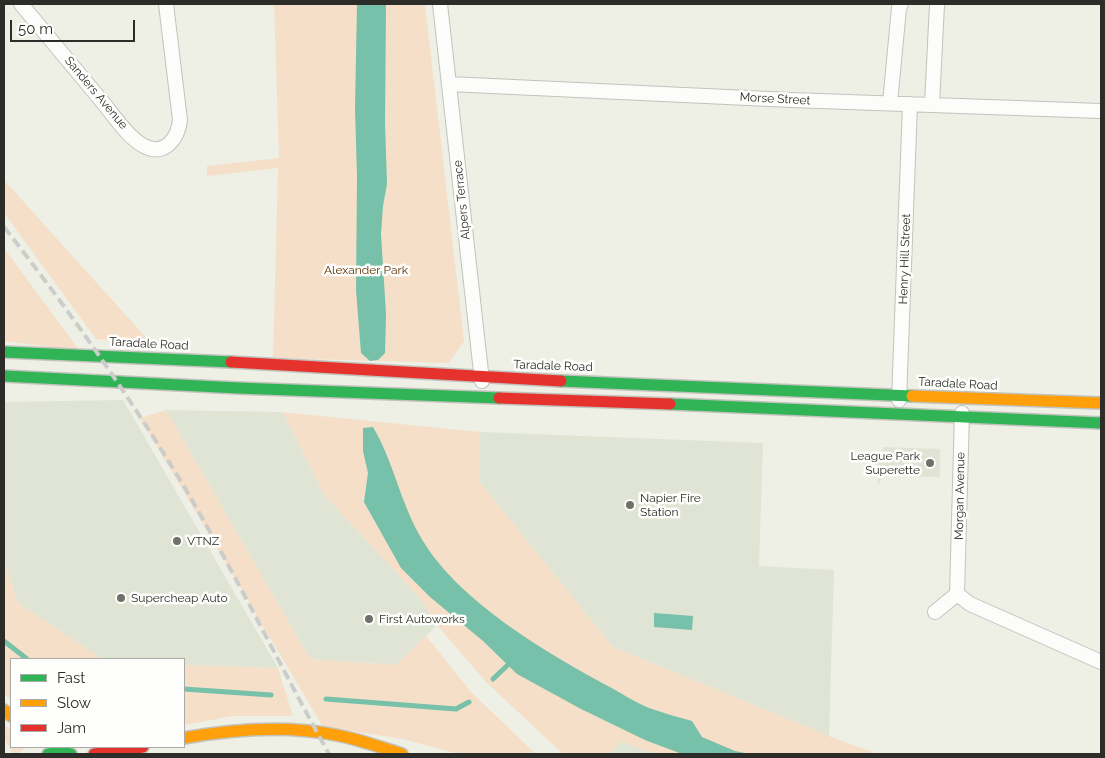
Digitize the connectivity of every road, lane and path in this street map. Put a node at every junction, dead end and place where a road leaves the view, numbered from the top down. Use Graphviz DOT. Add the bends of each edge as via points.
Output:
graph roads {
  1 [pos="21,4"];
  2 [pos="166,4"];
  3 [pos="440,4"];
  4 [pos="901,4"];
  5 [pos="937,4"];
  6 [pos="449,84"];
  7 [pos="890,103"];
  8 [pos="910,104"];
  9 [pos="932,105"];
  10 [pos="1101,111"];
  11 [pos="4,352"];
  12 [pos="4,376"];
  13 [pos="482,377"];
  14 [pos="899,395"];
  15 [pos="482,396"];
  16 [pos="963,398"];
  17 [pos="1101,403"];
  18 [pos="898,414"];
  19 [pos="961,416"];
  20 [pos="1101,422"];
  21 [pos="957,594"];
  22 [pos="935,612"];
  23 [pos="1101,662"];
  24 [pos="185,738"];
  25 [pos="136,748"];
  26 [pos="52,751"];
  27 [pos="72,754"];
  28 [pos="94,754"];
  29 [pos="402,754"];
  1 -- 2 [label="street, Sanders Avenue" via="123,127 143,146 159,149 169,145 176,136 180,120"];
  3 -- 6 [label="street, Alpers Terrace"];
  4 -- 7 [label="street"];
  5 -- 9 [label="street"];
  6 -- 7 [label="street, Morse Street"];
  6 -- 13 [label="street, Alpers Terrace"];
  7 -- 8 [label="street, Morse Street"];
  8 -- 9 [label="street, Morse Street"];
  8 -- 14 [label="street, Henry Hill Street"];
  9 -- 10 [label="street, Morse Street"];
  11 -- 13 [label="main road, Taradale Road"];
  12 -- 15 [label="main road"];
  13 -- 14 [label="main road, Taradale Road"];
  13 -- 15 [label="street, Alpers Terrace"];
  14 -- 16 [label="main road, Taradale Road"];
  14 -- 18 [label="street, Henry Hill Street"];
  15 -- 18 [label="main road"];
  16 -- 17 [label="main road, Taradale Road"];
  16 -- 19 [label="street, Morgan Avenue"];
  18 -- 19 [label="main road"];
  19 -- 20 [label="main road"];
  19 -- 21 [label="street, Morgan Avenue"];
  21 -- 22 [label="street"];
  21 -- 23 [label="street" via="970,604"];
  24 -- 29 [label="main road" via="238,730 291,730 336,735"];
  25 -- 28 [label="main road"];
  26 -- 27 [label="main road"];
}
